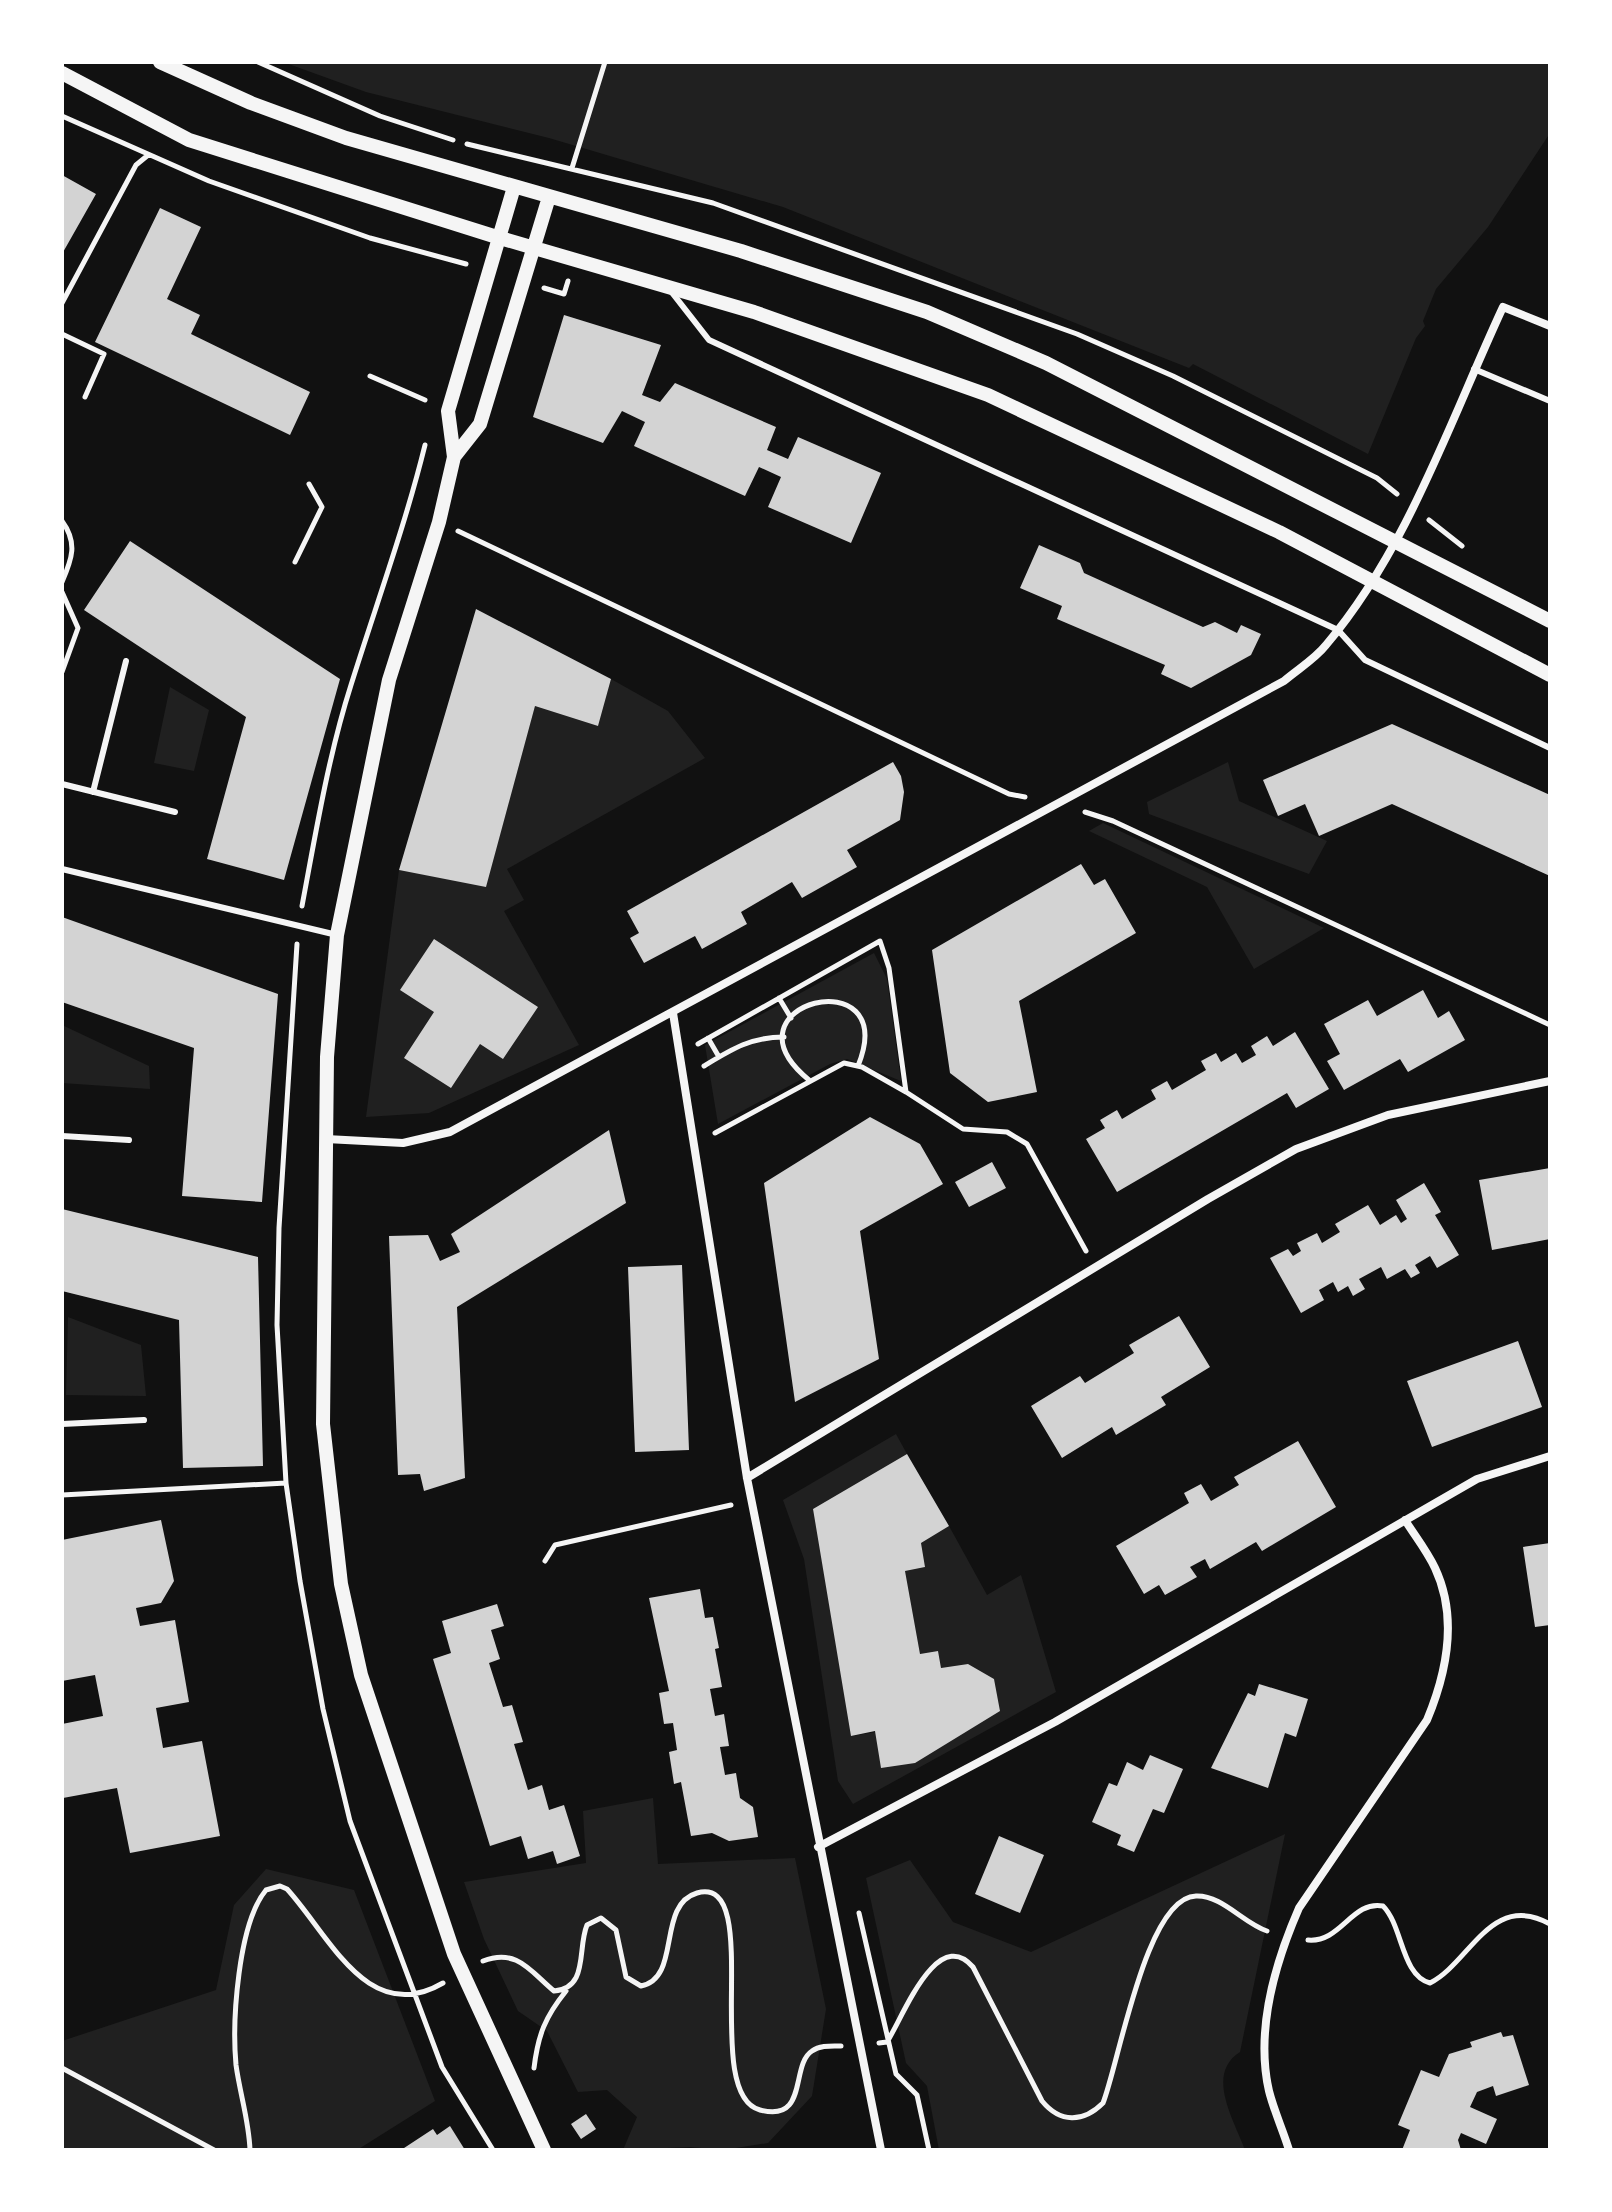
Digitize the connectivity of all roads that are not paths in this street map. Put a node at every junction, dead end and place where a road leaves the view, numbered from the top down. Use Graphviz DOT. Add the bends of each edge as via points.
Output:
graph roads {
  1 [pos="160,62"];
  2 [pos="62,73"];
  3 [pos="514,187"];
  4 [pos="549,197"];
  5 [pos="500,238"];
  6 [pos="534,247"];
  7 [pos="665,284"];
  8 [pos="1550,326"];
  9 [pos="1474,369"];
  10 [pos="1550,401"];
  11 [pos="454,457"];
  12 [pos="1394,541"];
  13 [pos="1370,581"];
  14 [pos="1550,621"];
  15 [pos="1338,630"];
  16 [pos="126,661"];
  17 [pos="1550,675"];
  18 [pos="1550,748"];
  19 [pos="62,784"];
  20 [pos="93,792"];
  21 [pos="175,812"];
  22 [pos="62,869"];
  23 [pos="337,935"];
  24 [pos="673,1013"];
  25 [pos="1550,1081"];
  26 [pos="62,1136"];
  27 [pos="326,1139"];
  28 [pos="129,1140"];
  29 [pos="144,1420"];
  30 [pos="62,1424"];
  31 [pos="1550,1456"];
  32 [pos="747,1478"];
  33 [pos="1405,1520"];
  34 [pos="818,1847"];
  35 [pos="544,2150"];
  36 [pos="881,2150"];
  37 [pos="1289,2150"];
  1 -- 3 [label="street" via="346,138"];
  2 -- 5 [label="street" via="189,140"];
  3 -- 4 [label="street"];
  3 -- 5 [label="street"];
  4 -- 6 [label="street"];
  4 -- 12 [label="street" via="741,251 927,312 1046,363"];
  5 -- 6 [label="street"];
  5 -- 11 [label="street" via="448,411"];
  6 -- 7 [label="street"];
  6 -- 11 [label="street" via="480,424"];
  7 -- 13 [label="street" via="826,335 988,395 1279,532"];
  7 -- 15 [label="lane" via="709,340"];
  8 -- 9 [label="street" via="1503,307"];
  9 -- 10 [label="lane"];
  9 -- 12 [label="street"];
  11 -- 23 [label="street" via="389,680"];
  12 -- 13 [label="street"];
  12 -- 14 [label="street"];
  13 -- 15 [label="street"];
  13 -- 17 [label="street"];
  15 -- 18 [label="lane" via="1365,660"];
  15 -- 24 [label="street" via="1284,681"];
  16 -- 20 [label="lane"];
  19 -- 20 [label="lane"];
  20 -- 21 [label="lane"];
  22 -- 23 [label="lane"];
  23 -- 27 [label="street"];
  24 -- 27 [label="street" via="450,1132 403,1143"];
  24 -- 32 [label="street"];
  25 -- 32 [label="street" via="1388,1115 1296,1149"];
  26 -- 28 [label="lane"];
  27 -- 35 [label="street" via="323,1424 341,1584 361,1675 461,1972"];
  29 -- 30 [label="lane"];
  31 -- 33 [label="street" via="1477,1479"];
  32 -- 34 [label="street"];
  33 -- 34 [label="street" via="1055,1722"];
  33 -- 37 [label="street" via="1435,1569 1444,1599 1448,1629 1440,1691 1427,1720 1299,1908 1286,1938 1269,2002 1266,2060 1269,2089"];
  34 -- 36 [label="street"];
}
